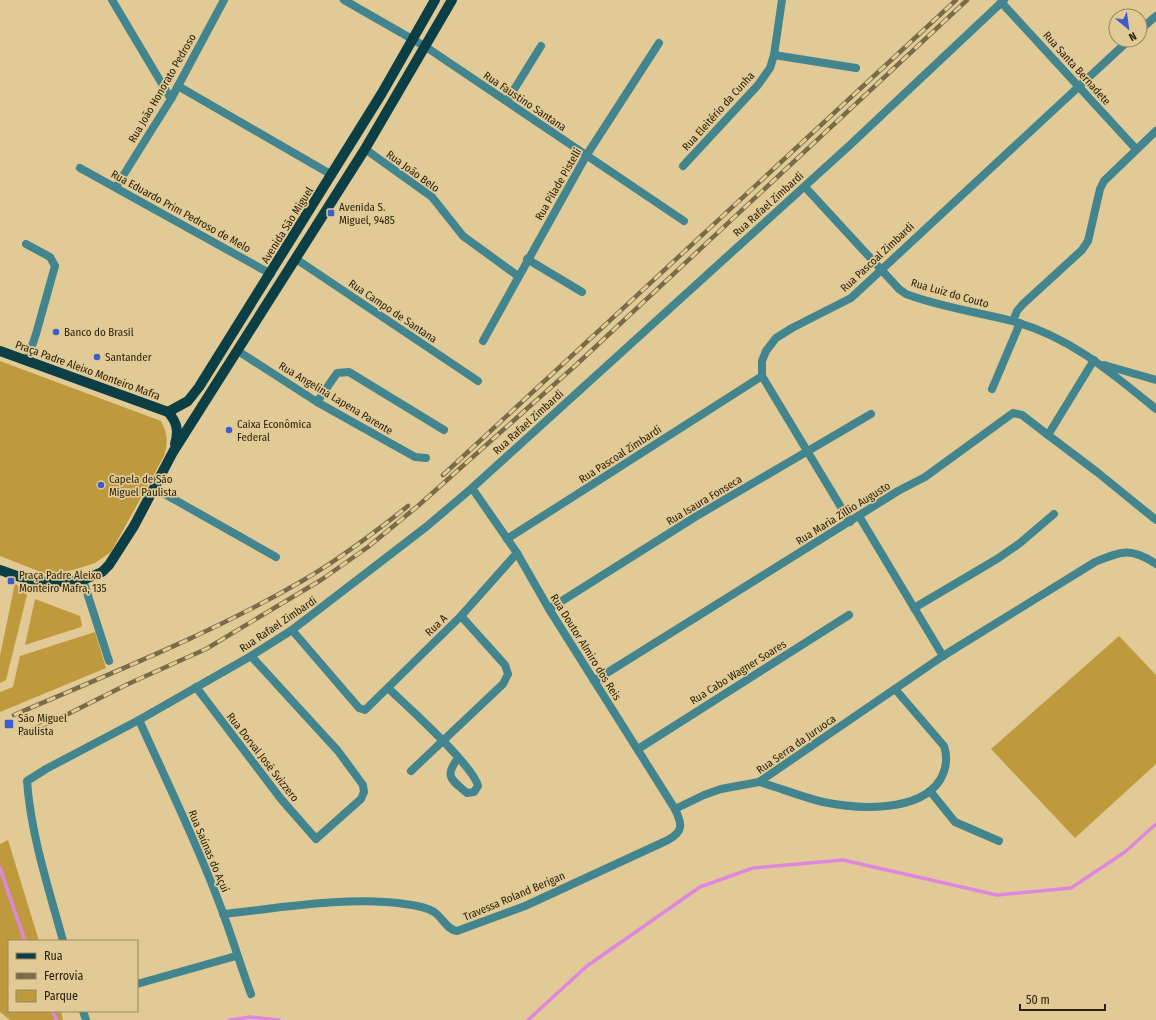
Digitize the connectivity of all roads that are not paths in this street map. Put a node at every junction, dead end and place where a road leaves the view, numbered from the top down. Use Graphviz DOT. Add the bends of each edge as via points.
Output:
graph roads {
  1 [pos="112,0"];
  2 [pos="224,0"];
  3 [pos="344,0"];
  4 [pos="435,0"];
  5 [pos="452,0"];
  6 [pos="782,0"];
  7 [pos="1003,1"];
  8 [pos="1156,16"];
  9 [pos="1148,23"];
  10 [pos="413,40"];
  11 [pos="659,43"];
  12 [pos="541,46"];
  13 [pos="426,47"];
  14 [pos="1120,48"];
  15 [pos="774,55"];
  16 [pos="856,68"];
  17 [pos="1079,85"];
  18 [pos="178,86"];
  19 [pos="171,99"];
  20 [pos="508,101"];
  21 [pos="1156,131"];
  22 [pos="365,149"];
  23 [pos="1136,149"];
  24 [pos="586,156"];
  25 [pos="683,166"];
  26 [pos="80,168"];
  27 [pos="332,175"];
  28 [pos="804,186"];
  29 [pos="116,187"];
  30 [pos="684,221"];
  31 [pos="26,244"];
  32 [pos="296,259"];
  33 [pos="527,259"];
  34 [pos="882,268"];
  35 [pos="271,274"];
  36 [pos="518,276"];
  37 [pos="582,292"];
  38 [pos="1016,322"];
  39 [pos="483,341"];
  40 [pos="0,351"];
  41 [pos="238,351"];
  42 [pos="27,361"];
  43 [pos="1097,361"];
  44 [pos="762,376"];
  45 [pos="1156,380"];
  46 [pos="478,381"];
  47 [pos="992,389"];
  48 [pos="317,402"];
  49 [pos="1156,409"];
  50 [pos="168,412"];
  51 [pos="871,414"];
  52 [pos="444,430"];
  53 [pos="1048,435"];
  54 [pos="173,452"];
  55 [pos="807,452"];
  56 [pos="426,458"];
  57 [pos="154,488"];
  58 [pos="472,488"];
  59 [pos="1054,514"];
  60 [pos="859,516"];
  61 [pos="1156,520"];
  62 [pos="850,522"];
  63 [pos="507,539"];
  64 [pos="517,553"];
  65 [pos="276,557"];
  66 [pos="1156,564"];
  67 [pos="0,570"];
  68 [pos="83,580"];
  69 [pos="914,608"];
  70 [pos="549,609"];
  71 [pos="849,615"];
  72 [pos="461,616"];
  73 [pos="292,630"];
  74 [pos="251,656"];
  75 [pos="943,656"];
  76 [pos="109,661"];
  77 [pos="594,681"];
  78 [pos="196,687"];
  79 [pos="388,688"];
  80 [pos="895,689"];
  81 [pos="139,720"];
  82 [pos="442,740"];
  83 [pos="638,749"];
  84 [pos="458,758"];
  85 [pos="411,771"];
  86 [pos="759,782"];
  87 [pos="930,791"];
  88 [pos="675,809"];
  89 [pos="680,819"];
  90 [pos="999,841"];
  91 [pos="223,914"];
  92 [pos="63,940"];
  93 [pos="236,956"];
  94 [pos="138,984"];
  95 [pos="251,994"];
  1 -- 19 [label="street"];
  2 -- 18 [label="street, Rua João Honorato Pedroso"];
  3 -- 10 [label="street, Rua Faustino Santana"];
  4 -- 10 [label="main road, Avenida São Miguel"];
  5 -- 13 [label="main road"];
  6 -- 15 [label="street, Rua Eleitério da Cunha"];
  7 -- 17 [label="street, Rua Santa Bernadete"];
  7 -- 28 [label="street, Rua Rafael Zimbardi"];
  8 -- 9 [label="street"];
  10 -- 13 [label="street, Rua Faustino Santana"];
  10 -- 27 [label="main road, Avenida São Miguel"];
  11 -- 24 [label="street, Rua Pilade Pistelli"];
  12 -- 20 [label="street"];
  13 -- 20 [label="street, Rua Faustino Santana"];
  13 -- 22 [label="main road"];
  14 -- 17 [label="street, Rua Pascoal Zimbardi"];
  15 -- 16 [label="street"];
  15 -- 25 [label="street, Rua Eleitério da Cunha" via="770,68 758,85"];
  17 -- 23 [label="street, Rua Santa Bernadete"];
  17 -- 34 [label="street, Rua Pascoal Zimbardi"];
  18 -- 19 [label="street, Rua João Honorato Pedroso"];
  18 -- 27 [label="street"];
  19 -- 29 [label="street, Rua João Honorato Pedroso"];
  20 -- 24 [label="street, Rua Faustino Santana"];
  21 -- 23 [label="street"];
  22 -- 32 [label="main road"];
  22 -- 36 [label="street, Rua João Belo" via="432,197 463,236"];
  23 -- 38 [label="street" via="1100,189 1088,241 1082,250 1023,304 1017,311"];
  24 -- 30 [label="street, Rua Faustino Santana"];
  24 -- 33 [label="street, Rua Pilade Pistelli"];
  26 -- 29 [label="street, Rua Eduardo Prim Pedroso de Melo"];
  27 -- 35 [label="main road, Avenida São Miguel"];
  28 -- 34 [label="street, Rua Luiz do Couto"];
  28 -- 58 [label="street, Rua Rafael Zimbardi"];
  29 -- 35 [label="street, Rua Eduardo Prim Pedroso de Melo"];
  31 -- 42 [label="street" via="50,258 55,266"];
  32 -- 41 [label="main road"];
  32 -- 46 [label="street, Rua Campo de Santana"];
  33 -- 36 [label="street, Rua Pilade Pistelli"];
  33 -- 37 [label="street"];
  34 -- 38 [label="street, Rua Luiz do Couto" via="899,289 913,297"];
  34 -- 44 [label="street, Rua Pascoal Zimbardi" via="851,298 776,338 762,361"];
  35 -- 50 [label="main road, Avenida São Miguel" via="193,396"];
  36 -- 39 [label="street, Rua Pilade Pistelli"];
  38 -- 43 [label="street, Rua Luiz do Couto" via="1062,340"];
  38 -- 47 [label="street"];
  40 -- 42 [label="main road, Praça Padre Aleixo Monteiro Mafra"];
  41 -- 48 [label="street, Rua Angelina Lapena Parente"];
  41 -- 54 [label="main road"];
  42 -- 50 [label="main road, Praça Padre Aleixo Monteiro Mafra"];
  43 -- 45 [label="street"];
  43 -- 49 [label="street"];
  43 -- 53 [label="street"];
  44 -- 55 [label="street"];
  44 -- 63 [label="street, Rua Pascoal Zimbardi"];
  48 -- 52 [label="street" via="337,373 349,372"];
  48 -- 56 [label="street, Rua Angelina Lapena Parente" via="415,457"];
  50 -- 54 [label="main road" via="178,431"];
  51 -- 55 [label="street, Rua Isaura Fonseca"];
  53 -- 60 [label="street, Rua Maria Zillio Augusto" via="1022,415 1013,413 925,477"];
  53 -- 61 [label="street, Rua Maria Zillio Augusto"];
  54 -- 57 [label="main road"];
  55 -- 62 [label="street"];
  55 -- 70 [label="street, Rua Isaura Fonseca" via="695,517"];
  57 -- 65 [label="street"];
  57 -- 68 [label="main road" via="109,565 102,572"];
  58 -- 63 [label="street, Rua Doutor Almiro dos Reis"];
  58 -- 73 [label="street, Rua Rafael Zimbardi"];
  59 -- 69 [label="street" via="997,559"];
  60 -- 62 [label="street, Rua Maria Zillio Augusto"];
  60 -- 69 [label="street"];
  62 -- 77 [label="street, Rua Maria Zillio Augusto"];
  63 -- 64 [label="street, Rua Doutor Almiro dos Reis"];
  64 -- 70 [label="street, Rua Doutor Almiro dos Reis"];
  64 -- 72 [label="street, Rua A"];
  66 -- 75 [label="street, Rua Serra da Juruoca" via="1142,555 1129,552 1117,553 1095,562"];
  67 -- 68 [label="main road" via="49,583"];
  68 -- 76 [label="street"];
  69 -- 75 [label="street"];
  70 -- 77 [label="street, Rua Doutor Almiro dos Reis"];
  71 -- 83 [label="street, Rua Cabo Wagner Soares"];
  72 -- 79 [label="street, Rua A"];
  72 -- 82 [label="street" via="505,665 508,674 504,684"];
  73 -- 74 [label="street, Rua Rafael Zimbardi"];
  73 -- 79 [label="street, Rua A" via="362,710 368,708"];
  74 -- 78 [label="street, Rua Rafael Zimbardi"];
  74 -- 78 [label="street, Rua Dorval José Svizzero" via="338,751 362,785 364,792 361,800 316,839 281,799"];
  75 -- 80 [label="street, Rua Serra da Juruoca"];
  77 -- 83 [label="street, Rua Doutor Almiro dos Reis"];
  78 -- 81 [label="street, Rua Rafael Zimbardi"];
  79 -- 82 [label="street"];
  80 -- 86 [label="street, Rua Serra da Juruoca"];
  80 -- 87 [label="street, Rua Serra da Juruoca" via="944,746 948,756 944,773"];
  81 -- 91 [label="street, Rua Saúnas do Açuí" via="185,821"];
  81 -- 92 [label="street, Rua Rafael Zimbardi" via="27,781 28,797 45,875"];
  82 -- 84 [label="street"];
  82 -- 85 [label="street"];
  83 -- 88 [label="street, Rua Doutor Almiro dos Reis"];
  86 -- 87 [label="street, Rua Serra da Juruoca" via="823,802 873,807 906,803"];
  86 -- 88 [label="street" via="704,795"];
  87 -- 90 [label="street" via="955,822"];
  88 -- 89 [label="street, Rua Doutor Almiro dos Reis"];
  89 -- 91 [label="street, Travessa Roland Berigan" via="680,830 668,840 525,906 457,931 451,930 436,913 428,909 368,901"];
  91 -- 93 [label="street, Rua Saúnas do Açuí"];
  93 -- 94 [label="street"];
  93 -- 95 [label="street, Rua Saúnas do Açuí"];
}
